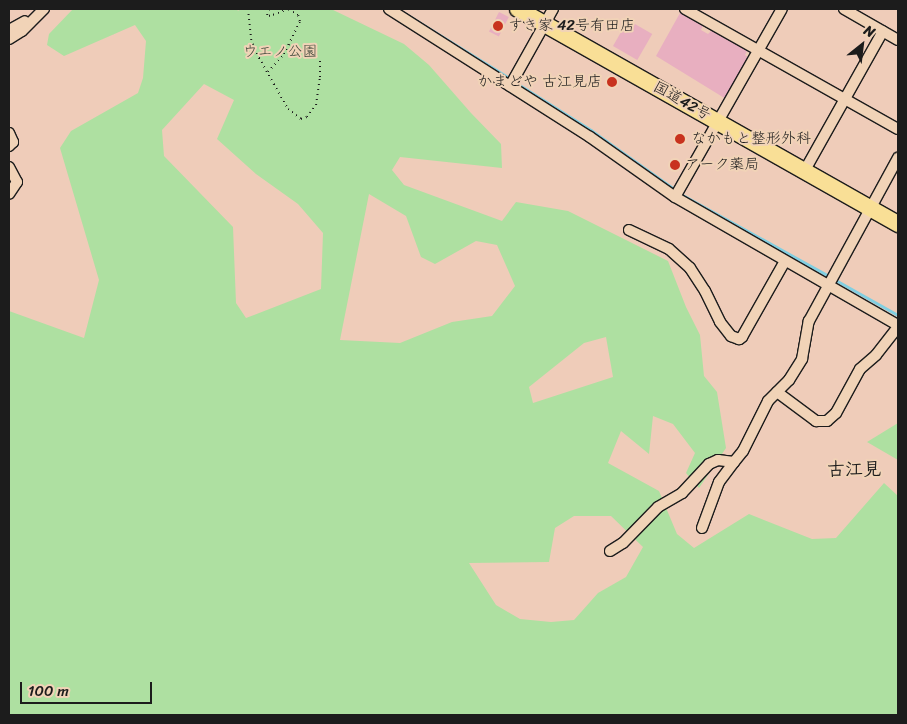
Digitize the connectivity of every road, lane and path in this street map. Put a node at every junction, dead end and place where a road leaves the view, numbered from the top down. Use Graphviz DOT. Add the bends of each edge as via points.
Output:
graph roads {
  1 [pos="43,9"];
  2 [pos="248,9"];
  3 [pos="270,9"];
  4 [pos="389,9"];
  5 [pos="518,9"];
  6 [pos="553,9"];
  7 [pos="684,9"];
  8 [pos="782,9"];
  9 [pos="844,9"];
  10 [pos="544,24"];
  11 [pos="9,30"];
  12 [pos="883,31"];
  13 [pos="9,38"];
  14 [pos="898,40"];
  15 [pos="758,50"];
  16 [pos="320,57"];
  17 [pos="268,72"];
  18 [pos="510,86"];
  19 [pos="844,99"];
  20 [pos="718,121"];
  21 [pos="898,130"];
  22 [pos="9,133"];
  23 [pos="9,146"];
  24 [pos="898,158"];
  25 [pos="9,167"];
  26 [pos="805,170"];
  27 [pos="9,194"];
  28 [pos="675,197"];
  29 [pos="871,208"];
  30 [pos="898,224"];
  31 [pos="630,230"];
  32 [pos="785,261"];
  33 [pos="828,285"];
  34 [pos="898,326"];
  35 [pos="777,392"];
  36 [pos="734,462"];
  37 [pos="702,528"];
  38 [pos="610,552"];
  1 -- 11 [label="street"];
  1 -- 13 [label="street" via="22,31"];
  2 -- 17 [label="path" via="250,38"];
  3 -- 17 [label="path" via="267,15 288,10 298,15 300,21 284,54"];
  4 -- 18 [label="street"];
  5 -- 10 [label="highway, 国道42号"];
  6 -- 10 [label="street"];
  7 -- 15 [label="street"];
  8 -- 15 [label="street"];
  9 -- 12 [label="street"];
  10 -- 18 [label="street"];
  10 -- 20 [label="highway, 国道42号"];
  12 -- 14 [label="street"];
  12 -- 19 [label="street"];
  15 -- 19 [label="street"];
  15 -- 20 [label="street"];
  16 -- 17 [label="path" via="319,96 307,118 301,119 288,109"];
  18 -- 28 [label="street"];
  19 -- 21 [label="street"];
  19 -- 26 [label="street"];
  20 -- 26 [label="highway, 国道42号"];
  20 -- 28 [label="street"];
  22 -- 23 [label="street" via="13,142"];
  24 -- 29 [label="street"];
  25 -- 27 [label="street" via="18,182"];
  26 -- 29 [label="highway, 国道42号"];
  28 -- 32 [label="street"];
  29 -- 30 [label="highway, 国道42号"];
  29 -- 33 [label="street"];
  31 -- 32 [label="street" via="669,249 690,268 720,322 731,336 739,339"];
  32 -- 33 [label="street"];
  33 -- 34 [label="street"];
  33 -- 35 [label="street" via="809,321 802,359"];
  34 -- 35 [label="street" via="876,355 860,368 836,413 827,421 816,421"];
  35 -- 36 [label="street" via="768,401"];
  36 -- 37 [label="street" via="719,482"];
  36 -- 38 [label="street" via="718,460 709,464 682,493 658,507"];
}
